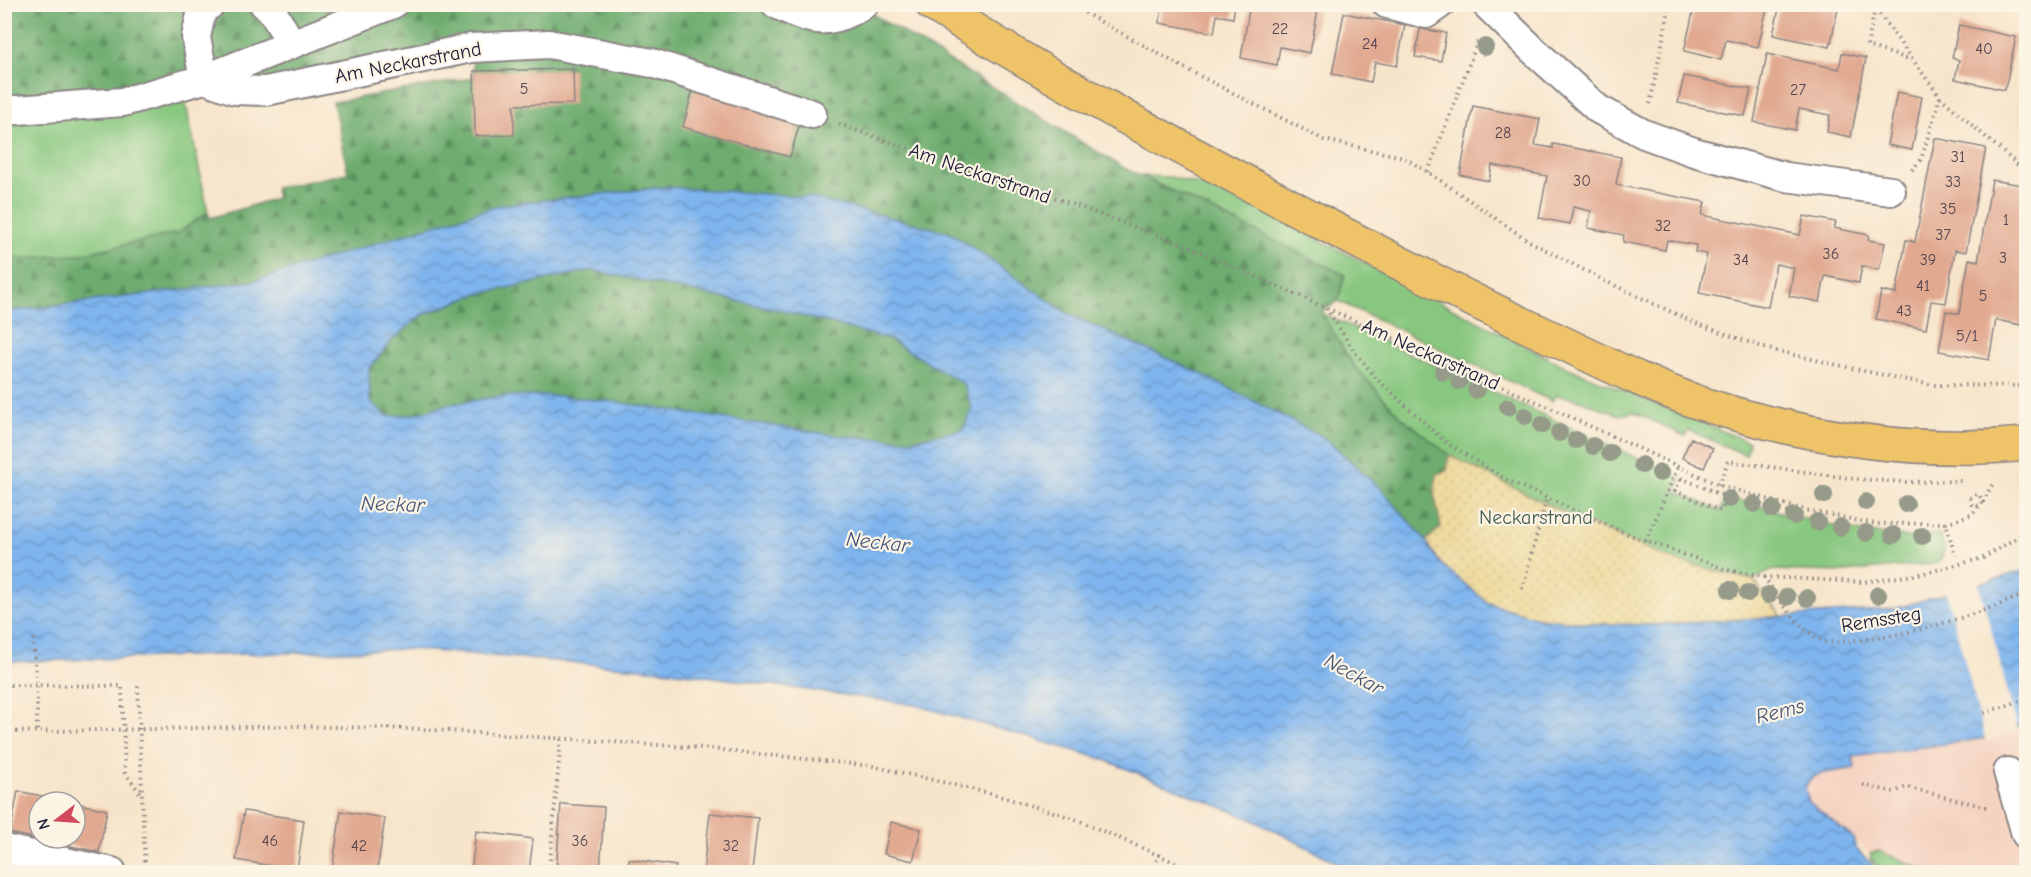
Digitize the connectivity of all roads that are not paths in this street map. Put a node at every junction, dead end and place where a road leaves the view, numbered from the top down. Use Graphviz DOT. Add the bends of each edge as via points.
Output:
graph roads {
  1 [pos="211,4"];
  2 [pos="264,4"];
  3 [pos="393,4"];
  4 [pos="776,4"];
  5 [pos="864,4"];
  6 [pos="932,4"];
  7 [pos="1388,4"];
  8 [pos="1440,4"];
  9 [pos="1488,7"];
  10 [pos="292,44"];
  11 [pos="204,79"];
  12 [pos="4,111"];
  13 [pos="813,114"];
  14 [pos="1891,191"];
  15 [pos="2026,444"];
  16 [pos="2008,772"];
  17 [pos="2024,818"];
  18 [pos="4,849"];
  19 [pos="112,873"];
  1 -- 11 [label="street" via="202,10 196,37"];
  2 -- 10 [label="street"];
  3 -- 10 [label="street"];
  4 -- 5 [label="street" via="802,17 822,20 846,16"];
  6 -- 15 [label="main road" via="1027,63 1218,168 1505,316 1635,377 1756,420 1810,431 1940,447"];
  7 -- 8 [label="street" via="1426,14"];
  9 -- 14 [label="street" via="1598,109 1644,134 1786,177"];
  10 -- 11 [label="street"];
  11 -- 12 [label="street" via="123,102"];
  11 -- 13 [label="street, Am Neckarstrand" via="235,90 266,91 471,48 549,44 652,63"];
  16 -- 17 [label="street"];
  18 -- 19 [label="street"];
}
